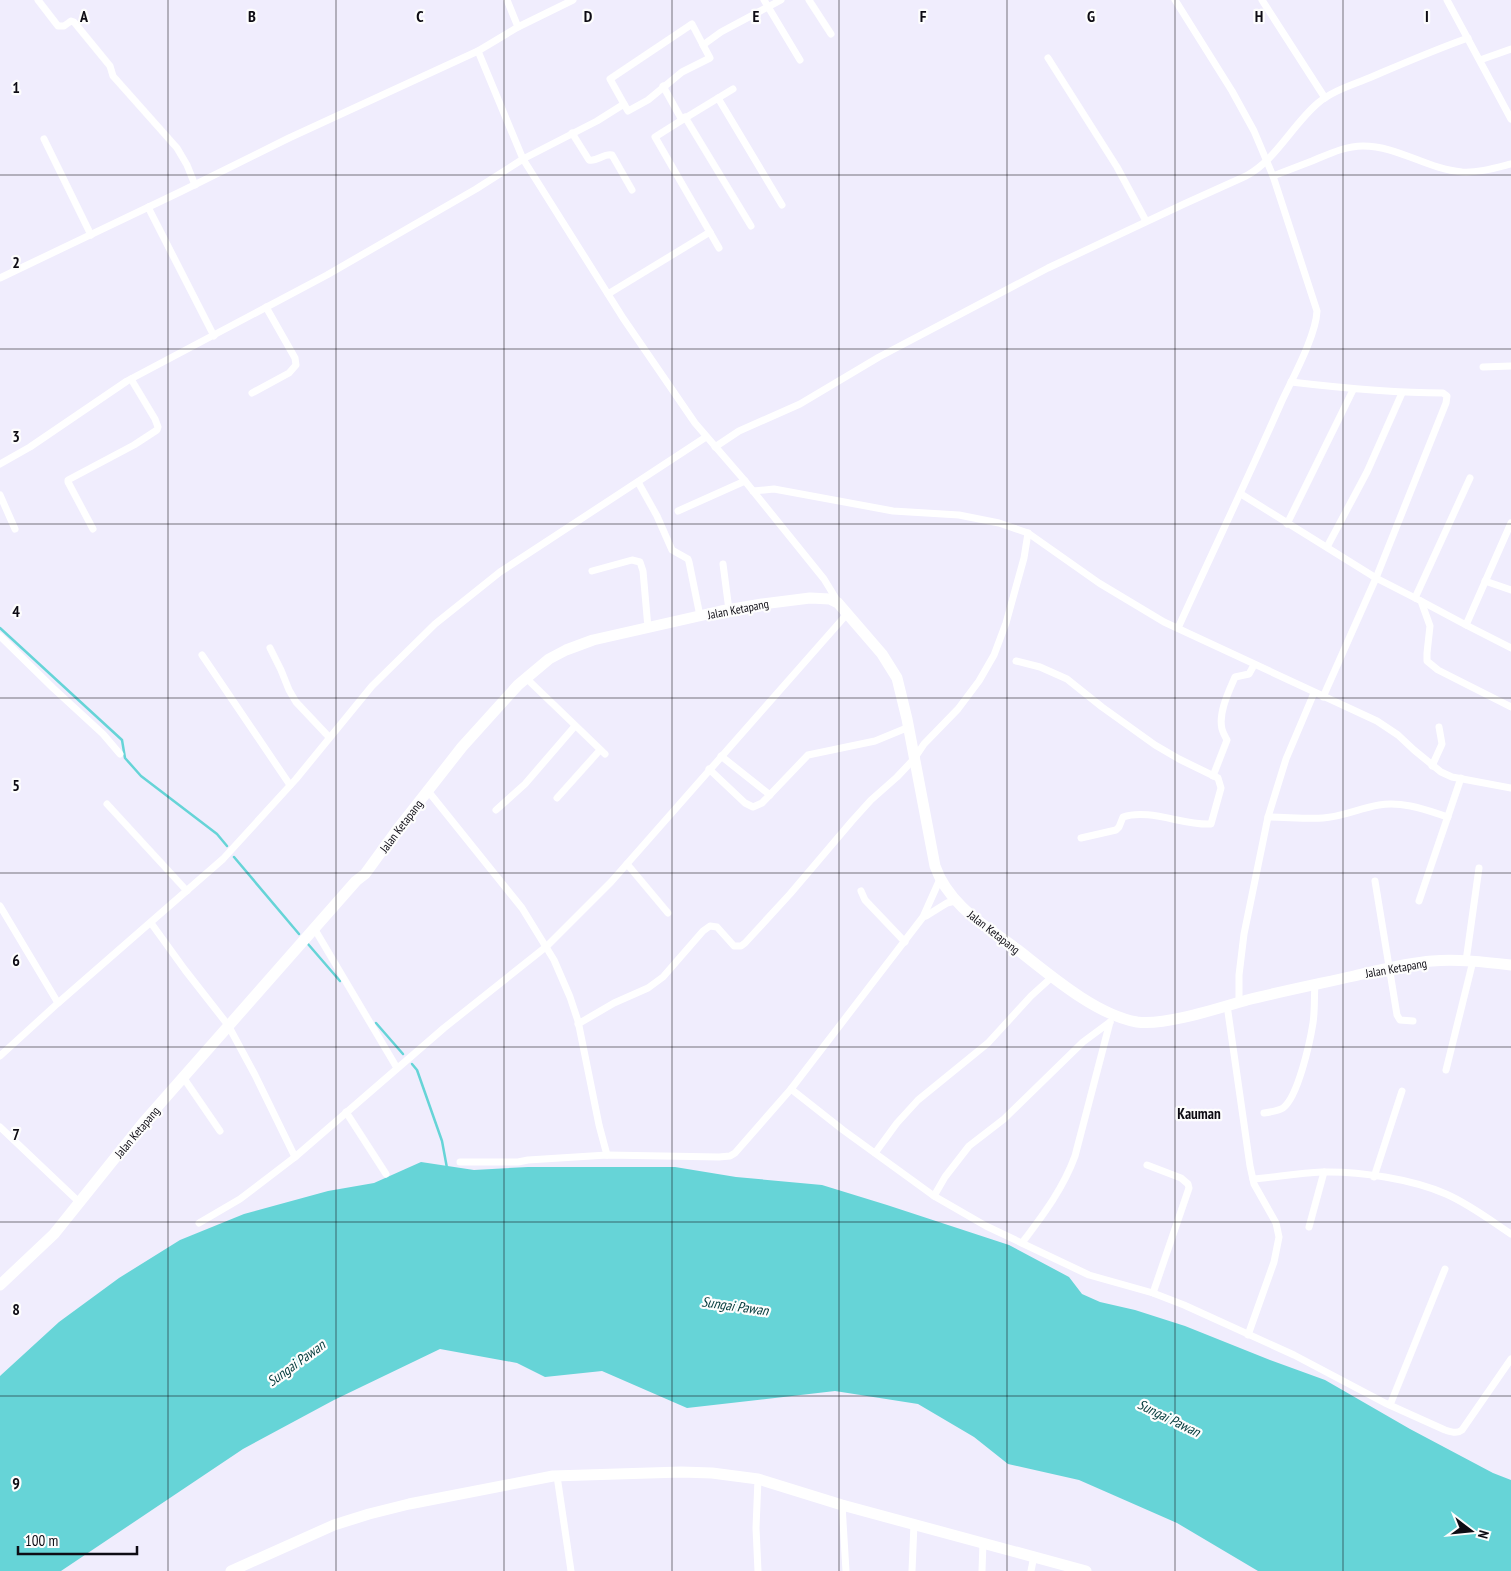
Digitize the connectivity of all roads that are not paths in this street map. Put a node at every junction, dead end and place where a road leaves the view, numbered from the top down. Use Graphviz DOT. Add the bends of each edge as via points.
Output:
graph roads {
  1 [pos="38,0"];
  2 [pos="507,0"];
  3 [pos="573,0"];
  4 [pos="764,0"];
  5 [pos="781,0"];
  6 [pos="809,0"];
  7 [pos="1176,0"];
  8 [pos="1262,0"];
  9 [pos="1447,0"];
  10 [pos="767,8"];
  11 [pos="518,27"];
  12 [pos="831,34"];
  13 [pos="1468,38"];
  14 [pos="703,45"];
  15 [pos="1511,49"];
  16 [pos="478,51"];
  17 [pos="1048,58"];
  18 [pos="800,60"];
  19 [pos="1480,60"];
  20 [pos="663,86"];
  21 [pos="733,89"];
  22 [pos="718,98"];
  23 [pos="1325,98"];
  24 [pos="624,104"];
  25 [pos="684,119"];
  26 [pos="1511,119"];
  27 [pos="572,133"];
  28 [pos="44,139"];
  29 [pos="523,159"];
  30 [pos="1267,161"];
  31 [pos="1511,164"];
  32 [pos="1273,176"];
  33 [pos="195,185"];
  34 [pos="632,190"];
  35 [pos="782,205"];
  36 [pos="148,207"];
  37 [pos="1146,221"];
  38 [pos="751,226"];
  39 [pos="710,232"];
  40 [pos="91,235"];
  41 [pos="719,248"];
  42 [pos="0,278"];
  43 [pos="608,294"];
  44 [pos="266,307"];
  45 [pos="214,336"];
  46 [pos="1511,366"];
  47 [pos="1483,367"];
  48 [pos="131,379"];
  49 [pos="1291,382"];
  50 [pos="1353,390"];
  51 [pos="252,393"];
  52 [pos="1402,393"];
  53 [pos="706,437"];
  54 [pos="716,447"];
  55 [pos="0,464"];
  56 [pos="1470,478"];
  57 [pos="746,481"];
  58 [pos="638,482"];
  59 [pos="753,491"];
  60 [pos="1241,494"];
  61 [pos="0,496"];
  62 [pos="678,511"];
  63 [pos="1511,523"];
  64 [pos="1287,524"];
  65 [pos="15,529"];
  66 [pos="92,529"];
  67 [pos="1028,533"];
  68 [pos="1509,534"];
  69 [pos="1327,547"];
  70 [pos="723,564"];
  71 [pos="592,571"];
  72 [pos="1376,578"];
  73 [pos="1485,581"];
  74 [pos="1511,590"];
  75 [pos="1418,600"];
  76 [pos="838,603"];
  77 [pos="729,610"];
  78 [pos="847,614"];
  79 [pos="700,616"];
  80 [pos="1466,625"];
  81 [pos="648,628"];
  82 [pos="1178,628"];
  83 [pos="0,636"];
  84 [pos="270,648"];
  85 [pos="1511,648"];
  86 [pos="202,655"];
  87 [pos="1016,661"];
  88 [pos="1254,665"];
  89 [pos="526,678"];
  90 [pos="1314,693"];
  91 [pos="1323,697"];
  92 [pos="1511,707"];
  93 [pos="575,726"];
  94 [pos="909,727"];
  95 [pos="1439,727"];
  96 [pos="329,737"];
  97 [pos="120,754"];
  98 [pos="722,756"];
  99 [pos="914,759"];
  100 [pos="1432,766"];
  101 [pos="709,769"];
  102 [pos="1213,776"];
  103 [pos="1461,778"];
  104 [pos="290,785"];
  105 [pos="1511,788"];
  106 [pos="428,791"];
  107 [pos="770,795"];
  108 [pos="557,798"];
  109 [pos="107,804"];
  110 [pos="496,810"];
  111 [pos="1268,817"];
  112 [pos="1448,817"];
  113 [pos="1081,838"];
  114 [pos="627,864"];
  115 [pos="1479,868"];
  116 [pos="940,879"];
  117 [pos="1375,881"];
  118 [pos="187,891"];
  119 [pos="861,891"];
  120 [pos="955,901"];
  121 [pos="1419,901"];
  122 [pos="0,906"];
  123 [pos="668,914"];
  124 [pos="923,918"];
  125 [pos="151,923"];
  126 [pos="314,928"];
  127 [pos="905,942"];
  128 [pos="547,946"];
  129 [pos="1470,961"];
  130 [pos="1511,965"];
  131 [pos="1390,968"];
  132 [pos="1052,977"];
  133 [pos="1315,984"];
  134 [pos="58,1003"];
  135 [pos="1233,1004"];
  136 [pos="1112,1019"];
  137 [pos="1413,1021"];
  138 [pos="578,1024"];
  139 [pos="228,1025"];
  140 [pos="0,1056"];
  141 [pos="398,1068"];
  142 [pos="1446,1070"];
  143 [pos="183,1077"];
  144 [pos="791,1090"];
  145 [pos="1402,1091"];
  146 [pos="346,1112"];
  147 [pos="1264,1113"];
  148 [pos="0,1127"];
  149 [pos="220,1131"];
  150 [pos="875,1153"];
  151 [pos="608,1155"];
  152 [pos="295,1157"];
  153 [pos="460,1162"];
  154 [pos="1147,1165"];
  155 [pos="1324,1172"];
  156 [pos="386,1174"];
  157 [pos="1374,1177"];
  158 [pos="1253,1179"];
  159 [pos="934,1196"];
  160 [pos="79,1202"];
  161 [pos="199,1223"];
  162 [pos="1309,1227"];
  163 [pos="1511,1234"];
  164 [pos="1022,1243"];
  165 [pos="1445,1269"];
  166 [pos="0,1285"];
  167 [pos="1153,1293"];
  168 [pos="1248,1335"];
  169 [pos="1511,1358"];
  170 [pos="1390,1405"];
  171 [pos="557,1476"];
  172 [pos="758,1479"];
  173 [pos="842,1505"];
  174 [pos="914,1524"];
  175 [pos="983,1542"];
  176 [pos="1034,1556"];
  177 [pos="233,1571"];
  178 [pos="571,1571"];
  179 [pos="758,1571"];
  180 [pos="846,1571"];
  181 [pos="912,1571"];
  182 [pos="982,1571"];
  183 [pos="1031,1571"];
  184 [pos="1086,1571"];
  1 -- 33 [label="street" via="58,26 74,22 110,66 113,76 177,148"];
  2 -- 11 [label="street"];
  3 -- 11 [label="street"];
  4 -- 10 [label="street"];
  5 -- 10 [label="street"];
  6 -- 12 [label="street"];
  7 -- 30 [label="street" via="1236,98"];
  8 -- 23 [label="street"];
  9 -- 13 [label="street"];
  10 -- 14 [label="street"];
  10 -- 18 [label="street"];
  11 -- 16 [label="street"];
  13 -- 19 [label="street"];
  13 -- 23 [label="street"];
  14 -- 20 [label="street" via="710,58"];
  14 -- 24 [label="street" via="692,24 610,79"];
  15 -- 19 [label="street"];
  16 -- 29 [label="street"];
  16 -- 33 [label="street" via="288,138"];
  17 -- 37 [label="street" via="1112,159"];
  19 -- 26 [label="street"];
  20 -- 24 [label="street" via="648,100 628,111"];
  20 -- 25 [label="street"];
  21 -- 22 [label="street"];
  22 -- 25 [label="street"];
  22 -- 35 [label="street"];
  23 -- 30 [label="street" via="1297,124"];
  24 -- 27 [label="street"];
  25 -- 38 [label="street"];
  25 -- 39 [label="street" via="655,137"];
  27 -- 29 [label="street"];
  27 -- 34 [label="street" via="590,160 612,155"];
  28 -- 40 [label="street"];
  29 -- 43 [label="street"];
  29 -- 44 [label="street" via="476,189"];
  30 -- 32 [label="street"];
  30 -- 37 [label="street" via="1246,176"];
  31 -- 32 [label="street" via="1461,172 1423,163 1384,147 1361,146 1332,152"];
  32 -- 49 [label="street" via="1317,311 1314,328"];
  33 -- 36 [label="street"];
  36 -- 40 [label="street"];
  36 -- 45 [label="street"];
  37 -- 54 [label="street" via="968,310 800,404 739,431"];
  39 -- 41 [label="street"];
  39 -- 43 [label="street"];
  40 -- 42 [label="street"];
  43 -- 53 [label="street"];
  44 -- 45 [label="street"];
  44 -- 51 [label="street" via="296,365 289,373"];
  45 -- 48 [label="street"];
  46 -- 47 [label="street"];
  48 -- 55 [label="street"];
  48 -- 66 [label="street" via="158,427 134,445 68,480"];
  49 -- 50 [label="street"];
  49 -- 60 [label="street"];
  50 -- 52 [label="street"];
  50 -- 64 [label="street"];
  52 -- 69 [label="street" via="1367,472"];
  52 -- 72 [label="street" via="1443,393 1447,396"];
  53 -- 54 [label="street"];
  53 -- 58 [label="street"];
  54 -- 57 [label="street"];
  56 -- 75 [label="street"];
  57 -- 59 [label="street"];
  57 -- 62 [label="street"];
  58 -- 79 [label="street" via="672,550 690,562"];
  58 -- 96 [label="street" via="500,572 453,608 396,660"];
  59 -- 67 [label="street" via="774,489 894,511 959,515"];
  59 -- 76 [label="street" via="824,579"];
  60 -- 64 [label="street"];
  60 -- 82 [label="street"];
  61 -- 65 [label="street"];
  63 -- 68 [label="street"];
  64 -- 69 [label="street"];
  67 -- 82 [label="street" via="1099,583"];
  67 -- 99 [label="street" via="1006,623 994,655 963,702"];
  68 -- 73 [label="street"];
  69 -- 72 [label="street"];
  70 -- 77 [label="street"];
  71 -- 81 [label="street" via="632,560 640,562"];
  72 -- 75 [label="street"];
  72 -- 91 [label="street"];
  73 -- 74 [label="street"];
  73 -- 80 [label="street"];
  75 -- 80 [label="street"];
  75 -- 92 [label="street" via="1430,626 1428,661 1438,670"];
  76 -- 77 [label="main road, Jalan Ketapang" via="826,599 795,599"];
  76 -- 78 [label="main road, Jalan Ketapang"];
  77 -- 79 [label="main road, Jalan Ketapang"];
  78 -- 94 [label="main road, Jalan Ketapang" via="890,666 901,691"];
  78 -- 98 [label="street"];
  79 -- 81 [label="main road, Jalan Ketapang"];
  80 -- 85 [label="street"];
  81 -- 89 [label="main road, Jalan Ketapang" via="593,640 566,650"];
  82 -- 88 [label="street"];
  83 -- 97 [label="street" via="104,734"];
  84 -- 96 [label="street" via="296,702"];
  86 -- 104 [label="street"];
  87 -- 102 [label="street" via="1067,679 1155,745"];
  88 -- 90 [label="street"];
  88 -- 102 [label="street" via="1249,674 1236,677 1232,685 1222,715 1222,731 1226,740"];
  89 -- 93 [label="street"];
  89 -- 106 [label="main road, Jalan Ketapang" via="462,747"];
  90 -- 91 [label="street"];
  90 -- 111 [label="street" via="1286,760"];
  91 -- 100 [label="street" via="1377,721"];
  93 -- 108 [label="street" via="603,752"];
  93 -- 110 [label="street" via="525,784"];
  94 -- 99 [label="main road, Jalan Ketapang"];
  94 -- 107 [label="street" via="875,740 808,755"];
  95 -- 100 [label="street" via="1442,744"];
  96 -- 104 [label="street"];
  98 -- 101 [label="street"];
  98 -- 107 [label="street"];
  99 -- 116 [label="main road, Jalan Ketapang" via="931,851"];
  99 -- 138 [label="street" via="871,800 745,943 734,946 712,925 663,977"];
  100 -- 103 [label="street" via="1446,775"];
  101 -- 107 [label="street" via="749,805 757,806"];
  101 -- 114 [label="street"];
  102 -- 113 [label="street" via="1219,780 1221,788 1211,824 1130,815 1123,816 1116,830"];
  103 -- 105 [label="street"];
  103 -- 112 [label="street"];
  104 -- 118 [label="street" via="223,859"];
  106 -- 126 [label="main road, Jalan Ketapang" via="360,878"];
  106 -- 128 [label="street" via="522,908"];
  109 -- 118 [label="street"];
  111 -- 112 [label="street" via="1322,818 1391,804"];
  111 -- 135 [label="street"];
  112 -- 121 [label="street"];
  114 -- 123 [label="street"];
  114 -- 128 [label="street"];
  115 -- 129 [label="street"];
  116 -- 120 [label="main road, Jalan Ketapang"];
  116 -- 124 [label="street"];
  117 -- 131 [label="street"];
  118 -- 125 [label="street"];
  119 -- 127 [label="street" via="865,900"];
  120 -- 124 [label="street" via="947,902"];
  120 -- 132 [label="main road, Jalan Ketapang"];
  122 -- 134 [label="street"];
  124 -- 127 [label="street"];
  125 -- 134 [label="street"];
  125 -- 139 [label="street"];
  126 -- 139 [label="main road, Jalan Ketapang"];
  126 -- 141 [label="street"];
  127 -- 144 [label="street"];
  128 -- 138 [label="street" via="565,984"];
  128 -- 141 [label="street"];
  129 -- 130 [label="main road, Jalan Ketapang"];
  129 -- 131 [label="main road, Jalan Ketapang" via="1433,961"];
  129 -- 142 [label="street"];
  131 -- 133 [label="main road, Jalan Ketapang"];
  131 -- 137 [label="street" via="1398,1018"];
  132 -- 136 [label="main road, Jalan Ketapang"];
  132 -- 150 [label="street" via="988,1043 918,1100"];
  133 -- 135 [label="main road, Jalan Ketapang"];
  133 -- 147 [label="street" via="1310,1036 1294,1092 1283,1108"];
  134 -- 140 [label="street"];
  135 -- 136 [label="main road, Jalan Ketapang" via="1160,1022"];
  135 -- 158 [label="street" via="1245,1135"];
  136 -- 159 [label="street" via="969,1146"];
  136 -- 164 [label="street" via="1070,1171"];
  138 -- 151 [label="street"];
  139 -- 143 [label="main road, Jalan Ketapang"];
  139 -- 152 [label="street"];
  141 -- 146 [label="street"];
  143 -- 149 [label="street"];
  143 -- 160 [label="main road, Jalan Ketapang"];
  144 -- 150 [label="street"];
  144 -- 151 [label="street" via="740,1149 730,1156"];
  145 -- 157 [label="street"];
  146 -- 152 [label="street"];
  146 -- 156 [label="street"];
  148 -- 160 [label="street"];
  150 -- 159 [label="street"];
  151 -- 153 [label="street" via="518,1162"];
  152 -- 161 [label="street" via="240,1199"];
  154 -- 167 [label="street" via="1181,1178 1189,1188"];
  155 -- 157 [label="street"];
  155 -- 158 [label="street"];
  155 -- 162 [label="street"];
  157 -- 163 [label="street" via="1445,1193"];
  158 -- 168 [label="street" via="1276,1223 1278,1237 1274,1262"];
  159 -- 164 [label="street"];
  160 -- 166 [label="main road, Jalan Ketapang" via="54,1234"];
  164 -- 167 [label="street" via="1089,1274"];
  165 -- 170 [label="street"];
  167 -- 168 [label="street"];
  168 -- 170 [label="street"];
  169 -- 170 [label="street" via="1459,1432 1446,1430"];
  171 -- 172 [label="main road" via="681,1472"];
  171 -- 177 [label="main road" via="369,1514"];
  171 -- 178 [label="street"];
  172 -- 173 [label="main road"];
  172 -- 179 [label="street"];
  173 -- 174 [label="main road"];
  173 -- 180 [label="street"];
  174 -- 175 [label="main road"];
  174 -- 181 [label="street"];
  175 -- 176 [label="main road"];
  175 -- 182 [label="street"];
  176 -- 183 [label="street"];
  176 -- 184 [label="main road"];
}
